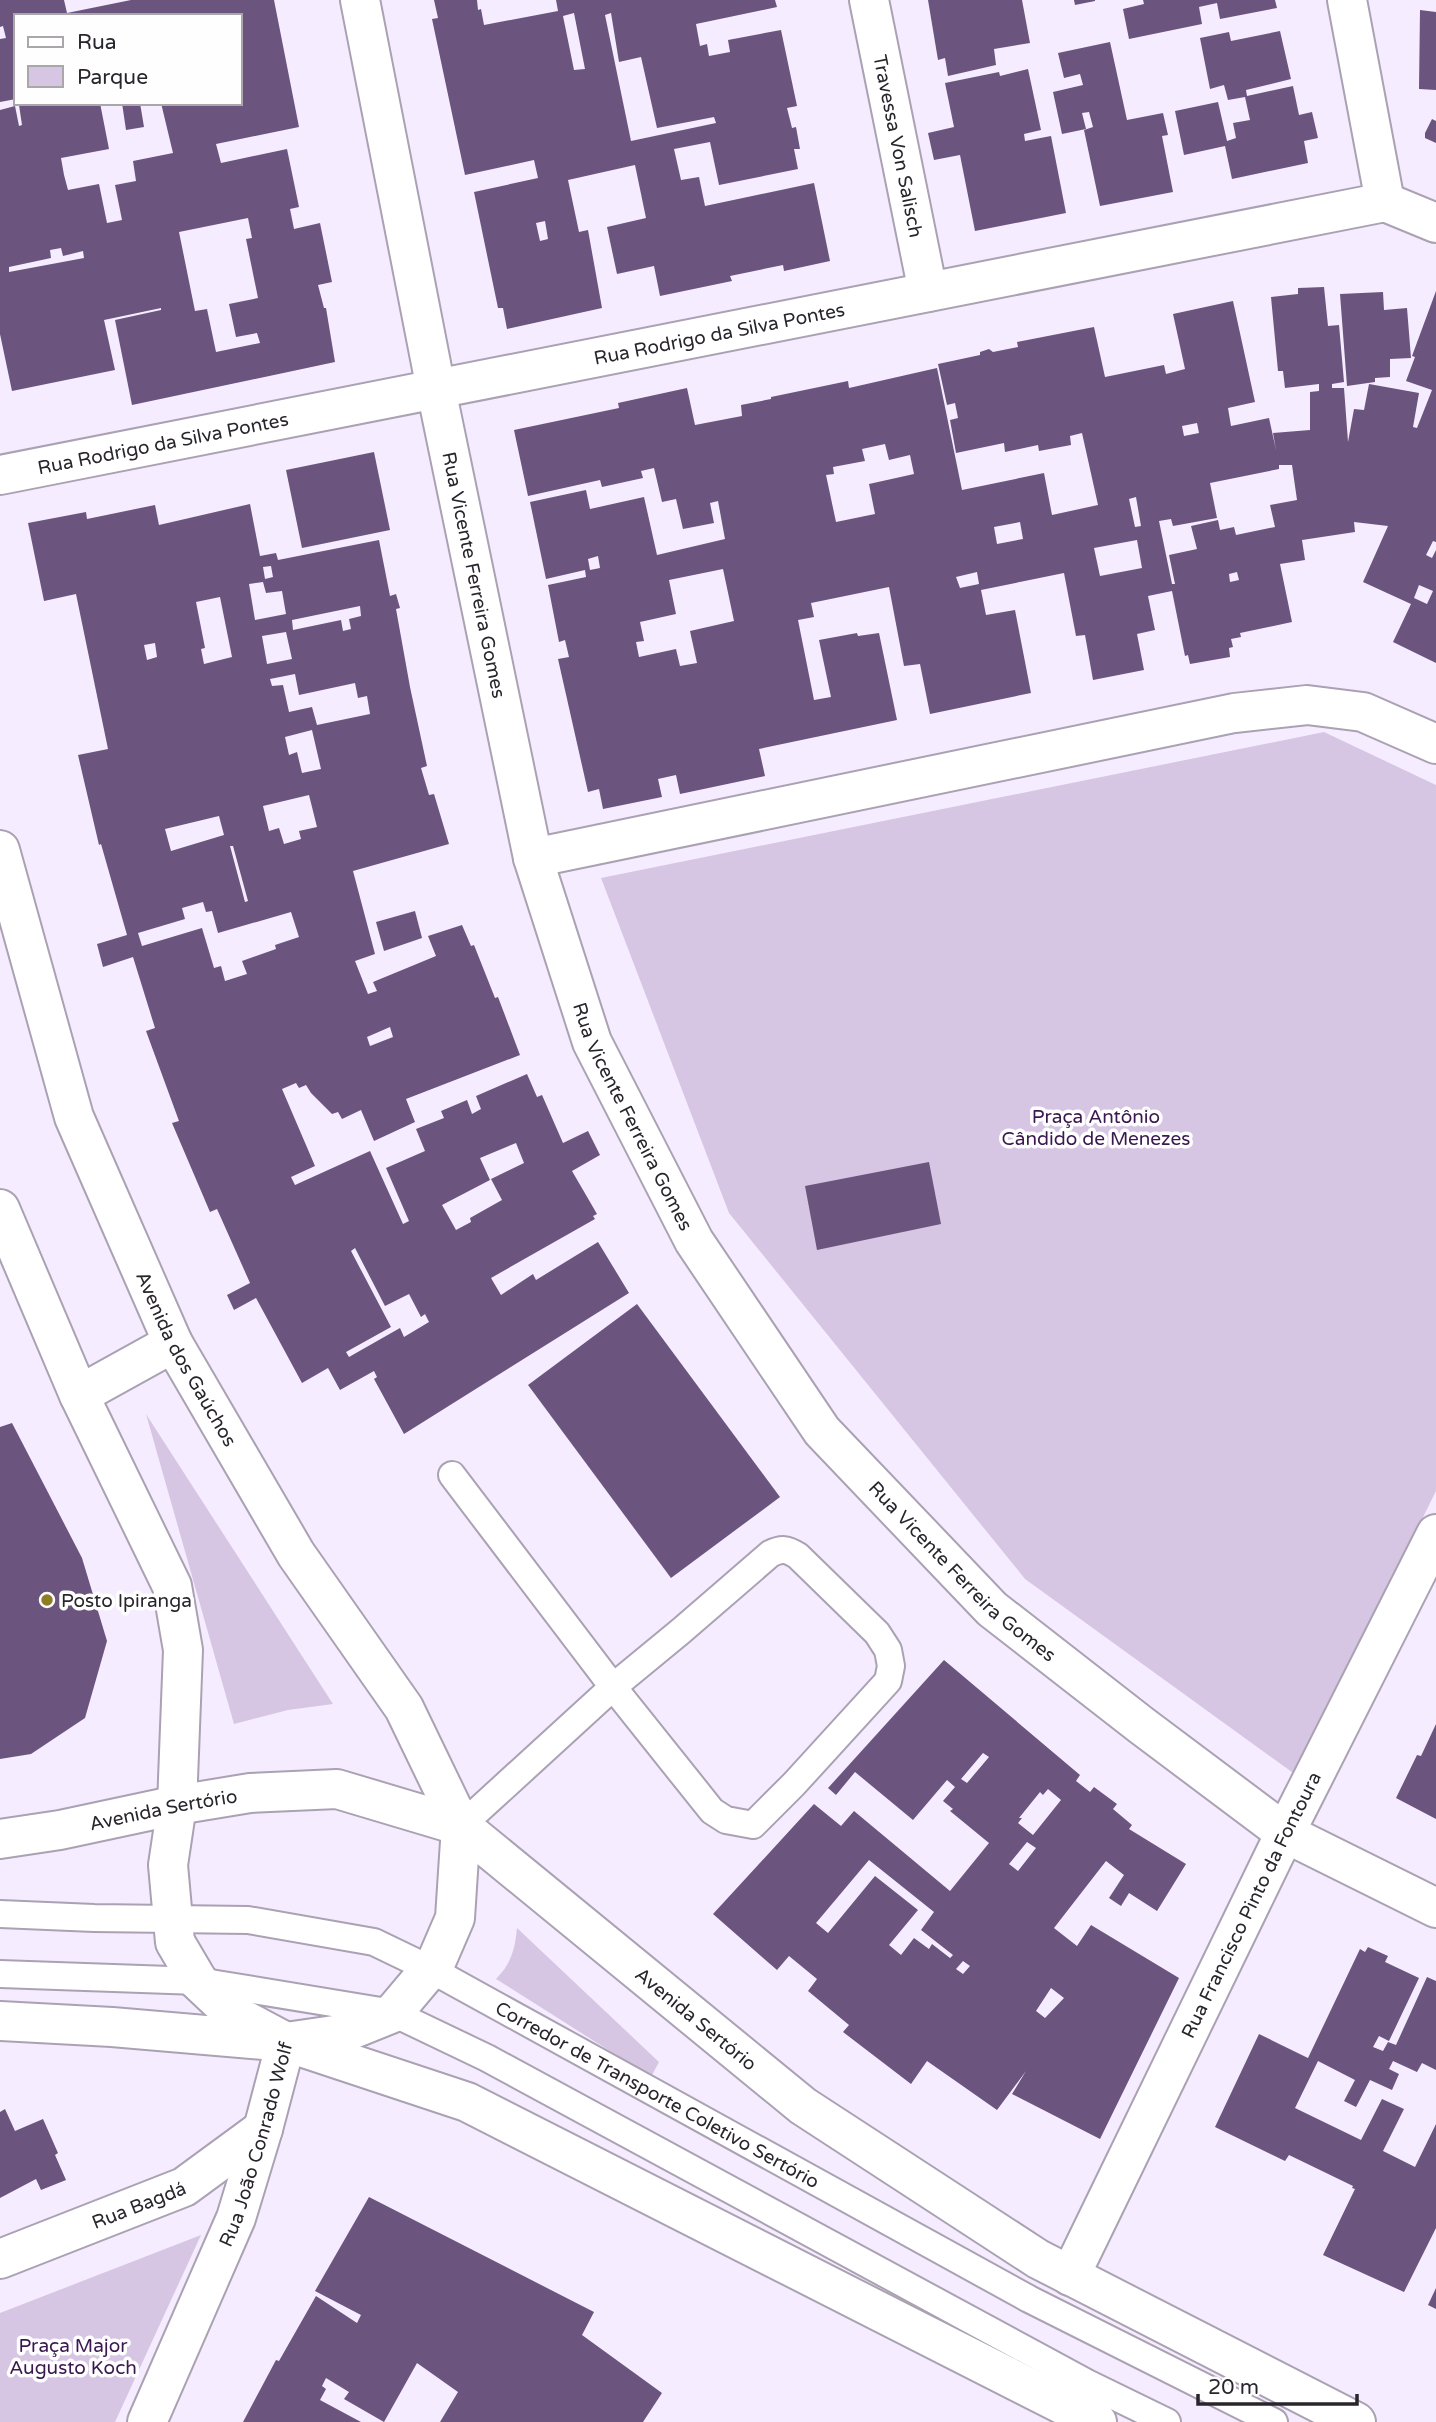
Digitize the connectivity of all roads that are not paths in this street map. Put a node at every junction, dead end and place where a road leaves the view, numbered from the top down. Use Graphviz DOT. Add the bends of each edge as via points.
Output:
graph roads {
  1 [pos="360,0"];
  2 [pos="869,0"];
  3 [pos="1347,0"];
  4 [pos="1385,202"];
  5 [pos="1436,223"];
  6 [pos="928,292"];
  7 [pos="436,389"];
  8 [pos="0,475"];
  9 [pos="1436,744"];
  10 [pos="0,850"];
  11 [pos="533,858"];
  12 [pos="0,1209"];
  13 [pos="173,1343"];
  14 [pos="79,1395"];
  15 [pos="452,1475"];
  16 [pos="1436,1534"];
  17 [pos="613,1687"];
  18 [pos="177,1805"];
  19 [pos="461,1825"];
  20 [pos="1285,1833"];
  21 [pos="0,1839"];
  22 [pos="1436,1908"];
  23 [pos="0,1914"];
  24 [pos="172,1918"];
  25 [pos="430,1969"];
  26 [pos="0,1974"];
  27 [pos="198,1981"];
  28 [pos="393,2013"];
  29 [pos="0,2021"];
  30 [pos="286,2042"];
  31 [pos="263,2129"];
  32 [pos="0,2259"];
  33 [pos="1070,2276"];
  34 [pos="147,2422"];
  35 [pos="1097,2422"];
  36 [pos="1167,2422"];
  37 [pos="1274,2422"];
  38 [pos="1356,2422"];
  1 -- 7 [label="street, Rua Vicente Ferreira Gomes"];
  2 -- 6 [label="street, Travessa Von Salisch"];
  3 -- 4 [label="street"];
  4 -- 5 [label="street"];
  4 -- 6 [label="street, Rua Rodrigo da Silva Pontes"];
  6 -- 7 [label="street, Rua Rodrigo da Silva Pontes"];
  7 -- 8 [label="street, Rua Rodrigo da Silva Pontes"];
  7 -- 11 [label="street, Rua Vicente Ferreira Gomes"];
  9 -- 11 [label="street" via="1363,712 1307,705 1234,713"];
  10 -- 13 [label="street, Avenida dos Gaúchos" via="74,1117"];
  11 -- 20 [label="street, Rua Vicente Ferreira Gomes" via="592,1042 694,1241 822,1431 992,1609"];
  12 -- 14 [label="street"];
  13 -- 14 [label="street"];
  13 -- 19 [label="street, Avenida dos Gaúchos" via="296,1554 404,1708"];
  14 -- 18 [label="street" via="172,1586 183,1650"];
  15 -- 17 [label="lane"];
  16 -- 20 [label="street, Rua Francisco Pinto da Fontoura"];
  17 -- 17 [label="lane" via="780,1549 798,1556 877,1633 891,1665 888,1681 753,1825 726,1820 712,1811"];
  17 -- 19 [label="lane"];
  18 -- 19 [label="street, Avenida Sertório" via="250,1793 337,1790"];
  18 -- 21 [label="street, Avenida Sertório"];
  18 -- 24 [label="street" via="168,1865"];
  19 -- 25 [label="street, Rua João Conrado Wolf" via="455,1918"];
  19 -- 33 [label="street, Avenida Sertório" via="803,2106"];
  20 -- 22 [label="street, Rua Vicente Ferreira Gomes"];
  20 -- 33 [label="street, Rua Francisco Pinto da Fontoura"];
  23 -- 24 [label="lane, Corredor de Transporte Coletivo Sertório"];
  24 -- 25 [label="lane, Corredor de Transporte Coletivo Sertório" via="248,1920 373,1942"];
  24 -- 27 [label="street" via="175,1941"];
  25 -- 28 [label="street, Rua João Conrado Wolf"];
  25 -- 37 [label="lane, Corredor de Transporte Coletivo Sertório" via="1029,2299"];
  26 -- 27 [label="lane"];
  27 -- 28 [label="lane"];
  27 -- 30 [label="street" via="233,2014"];
  28 -- 30 [label="street, Rua João Conrado Wolf" via="341,2034"];
  28 -- 36 [label="lane" via="487,2058"];
  29 -- 30 [label="street"];
  30 -- 31 [label="street, Rua João Conrado Wolf"];
  30 -- 35 [label="street" via="467,2102"];
  31 -- 32 [label="street, Rua Bagdá" via="184,2187"];
  31 -- 34 [label="street, Rua João Conrado Wolf" via="236,2217"];
  33 -- 38 [label="street, Avenida Sertório"];
}
